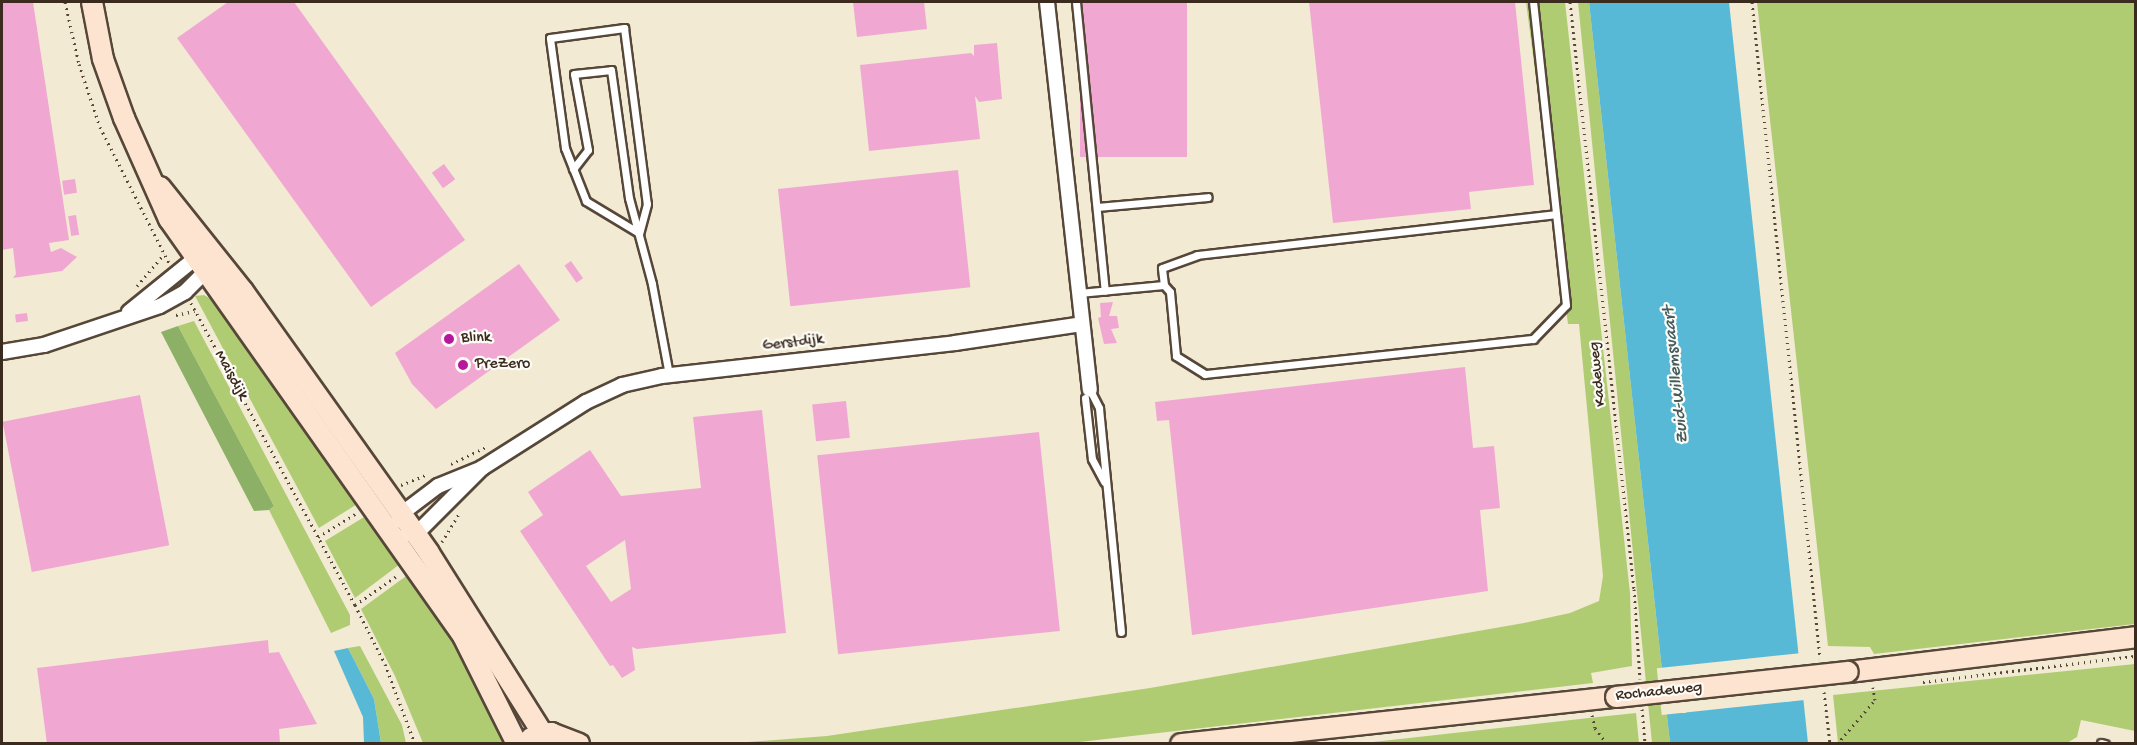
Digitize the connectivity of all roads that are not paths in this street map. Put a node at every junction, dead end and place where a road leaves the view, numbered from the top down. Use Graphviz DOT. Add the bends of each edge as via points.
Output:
graph roads {
  1 [pos="92,2"];
  2 [pos="1047,2"];
  3 [pos="1076,2"];
  4 [pos="1533,2"];
  5 [pos="573,169"];
  6 [pos="1208,198"];
  7 [pos="1097,207"];
  8 [pos="1556,214"];
  9 [pos="639,233"];
  10 [pos="207,261"];
  11 [pos="1164,285"];
  12 [pos="1105,291"];
  13 [pos="1079,293"];
  14 [pos="123,317"];
  15 [pos="1082,324"];
  16 [pos="2,352"];
  17 [pos="669,375"];
  18 [pos="1087,394"];
  19 [pos="483,468"];
  20 [pos="1106,485"];
  21 [pos="379,497"];
  22 [pos="401,514"];
  23 [pos="416,534"];
  24 [pos="394,535"];
  25 [pos="1121,632"];
  26 [pos="2136,637"];
  27 [pos="543,734"];
  28 [pos="517,744"];
  29 [pos="523,744"];
  30 [pos="579,744"];
  31 [pos="1181,744"];
  1 -- 10 [label="street" via="103,59 124,118 151,176"];
  2 -- 13 [label="street"];
  3 -- 7 [label="lane"];
  4 -- 8 [label="lane"];
  5 -- 9 [label="lane" via="586,201"];
  5 -- 9 [label="lane" via="588,150 574,74 611,70 629,198"];
  5 -- 9 [label="lane" via="565,148 550,38 624,28 647,204"];
  6 -- 7 [label="lane"];
  7 -- 12 [label="lane"];
  8 -- 11 [label="lane" via="1197,255 1162,268"];
  8 -- 11 [label="lane" via="1566,305 1533,339 1205,374 1176,356 1170,292"];
  9 -- 17 [label="lane"];
  10 -- 14 [label="street" via="175,274"];
  10 -- 14 [label="street" via="185,292 160,306"];
  10 -- 21 [label="street"];
  11 -- 12 [label="lane"];
  12 -- 13 [label="lane"];
  13 -- 15 [label="street"];
  14 -- 16 [label="street" via="44,345"];
  15 -- 17 [label="street, Gerstdijk" via="955,343"];
  15 -- 18 [label="street"];
  17 -- 19 [label="street, Gerstdijk" via="622,385 586,402"];
  18 -- 20 [label="lane" via="1092,459"];
  18 -- 20 [label="lane" via="1099,408"];
  19 -- 22 [label="street, Gerstdijk" via="438,486"];
  19 -- 23 [label="street, Gerstdijk"];
  20 -- 25 [label="lane"];
  21 -- 22 [label="street"];
  21 -- 24 [label="street"];
  22 -- 23 [label="street"];
  22 -- 24 [label="street"];
  23 -- 24 [label="street"];
  23 -- 27 [label="street"];
  24 -- 28 [label="street" via="481,666"];
  26 -- 31 [label="street, Rochadeweg, bridge"];
  27 -- 29 [label="street"];
  27 -- 30 [label="street" via="559,734"];
}
